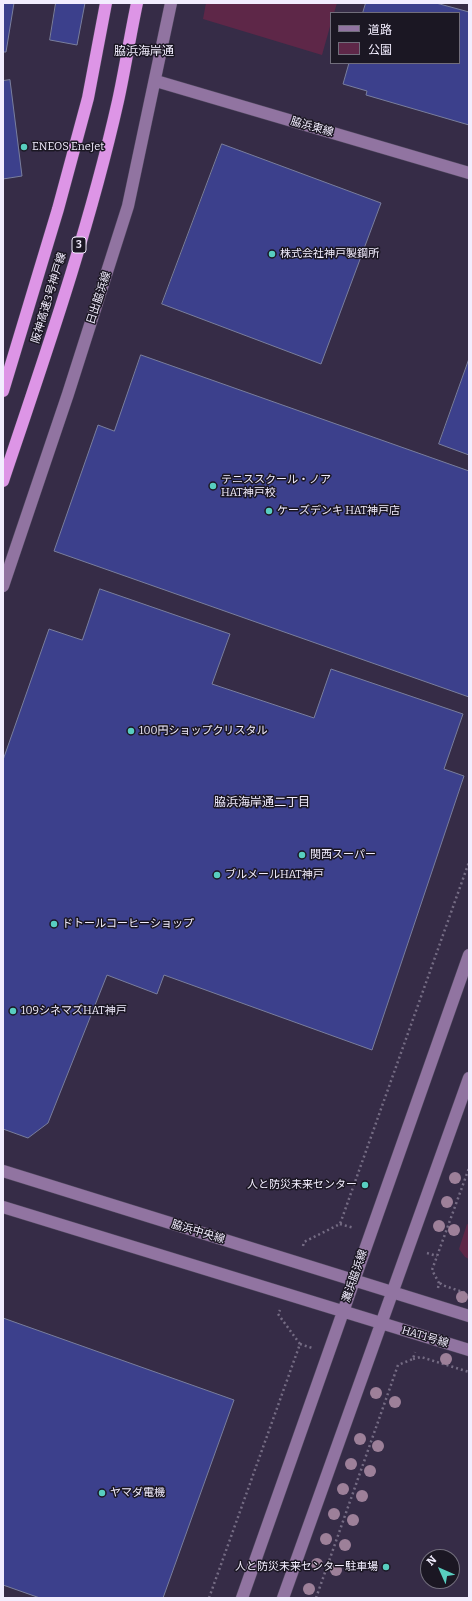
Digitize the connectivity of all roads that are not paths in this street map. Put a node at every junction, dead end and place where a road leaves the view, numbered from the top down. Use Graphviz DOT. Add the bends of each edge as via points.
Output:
graph roads {
  1 [pos="106,3"];
  2 [pos="137,3"];
  3 [pos="171,3"];
  4 [pos="156,81"];
  5 [pos="469,173"];
  6 [pos="3,391"];
  7 [pos="3,481"];
  8 [pos="3,586"];
  9 [pos="469,955"];
  10 [pos="469,1078"];
  11 [pos="3,1171"];
  12 [pos="3,1207"];
  13 [pos="353,1280"];
  14 [pos="393,1292"];
  15 [pos="342,1311"];
  16 [pos="469,1316"];
  17 [pos="382,1323"];
  18 [pos="469,1350"];
  19 [pos="242,1598"];
  20 [pos="283,1598"];
  1 -- 6 [label="highway, 阪神高速3号神戸線" via="88,98"];
  2 -- 7 [label="highway, 阪神高速3号神戸線 / 3" via="118,101 88,218"];
  3 -- 4 [label="street, 日出脇浜線"];
  4 -- 5 [label="street, 脇浜東線"];
  4 -- 8 [label="street, 日出脇浜線" via="128,206"];
  9 -- 13 [label="street, 灘浜脇浜線"];
  10 -- 14 [label="street"];
  11 -- 13 [label="street, 脇浜中央線"];
  12 -- 15 [label="street"];
  13 -- 14 [label="street, 脇浜中央線"];
  13 -- 15 [label="street, 灘浜脇浜線"];
  14 -- 16 [label="street"];
  14 -- 17 [label="street"];
  15 -- 17 [label="street"];
  15 -- 19 [label="street, 灘浜脇浜線"];
  17 -- 18 [label="street, HAT1号線"];
  17 -- 20 [label="street"];
}
